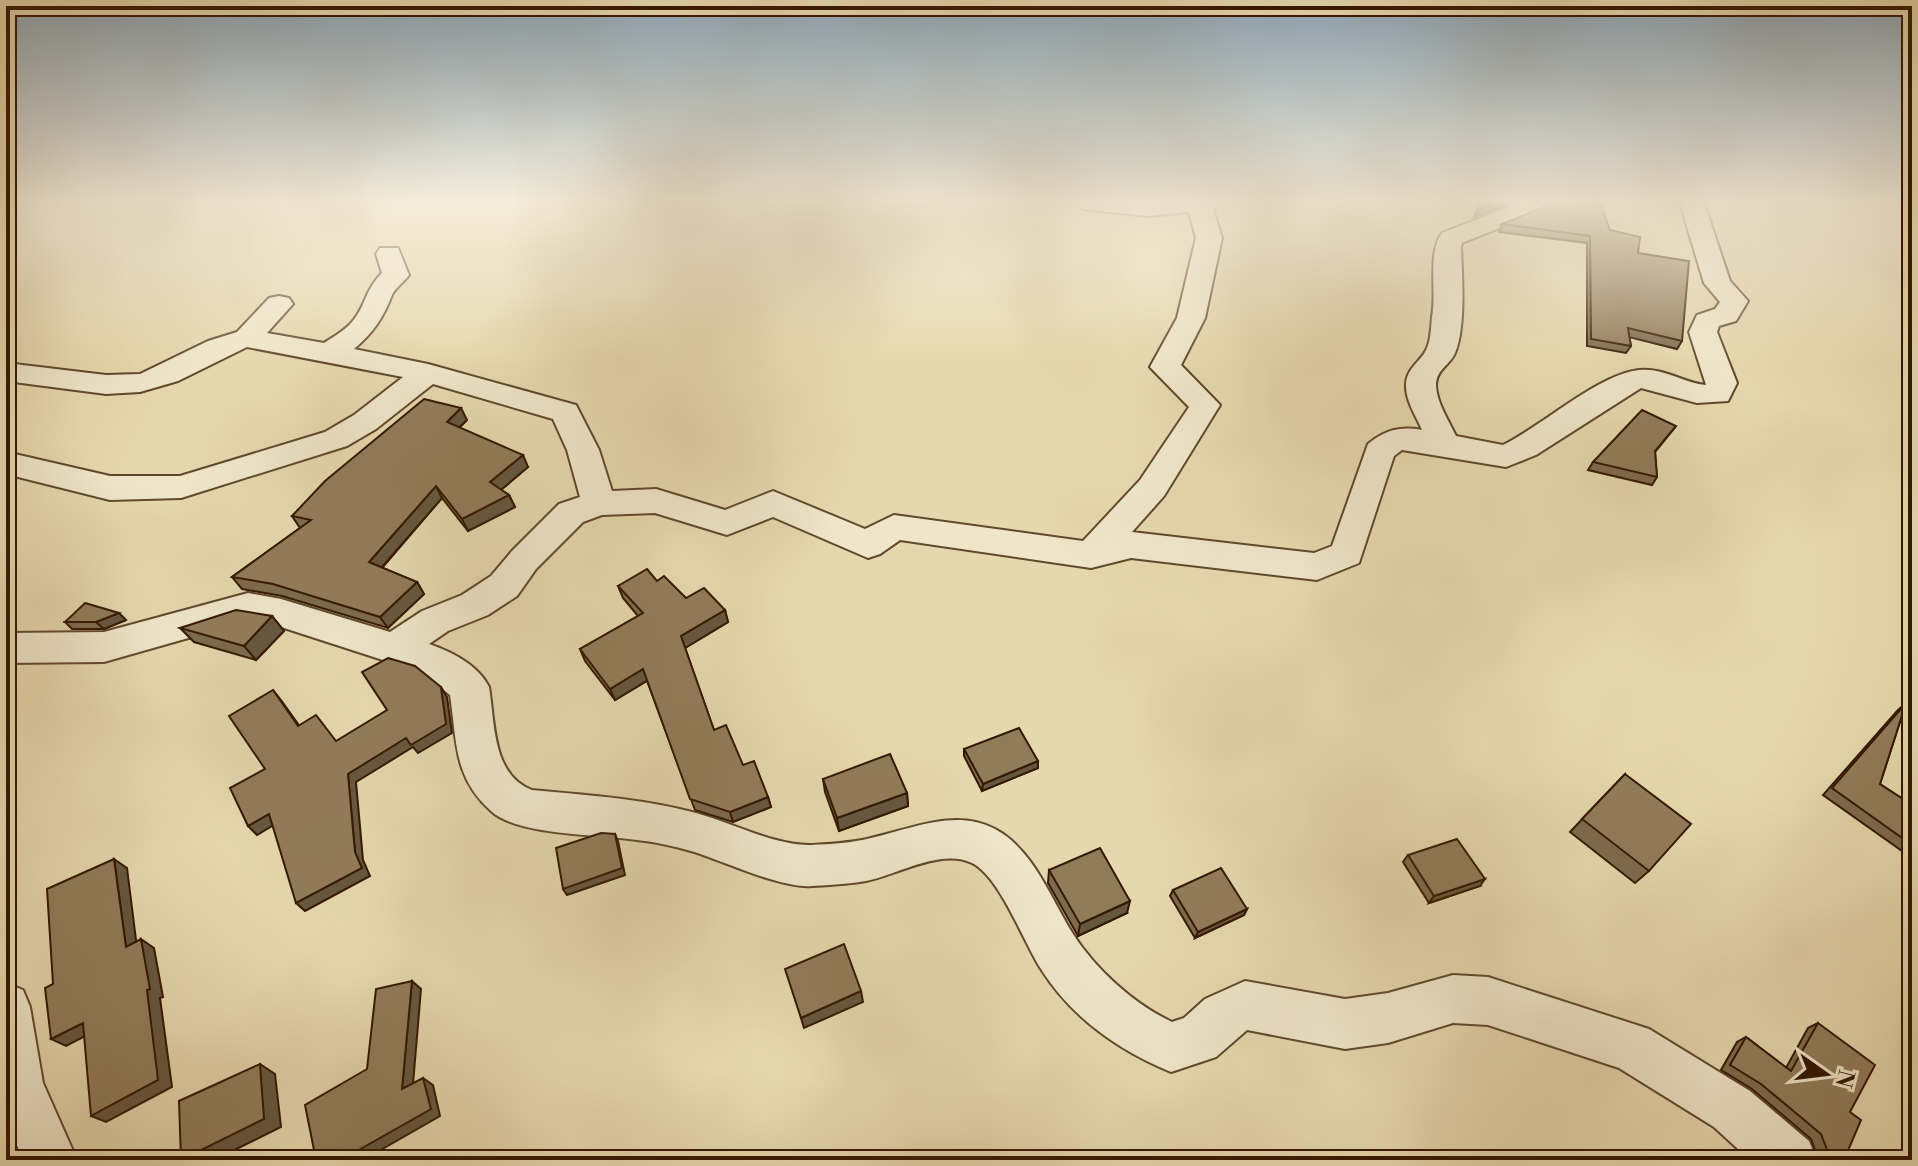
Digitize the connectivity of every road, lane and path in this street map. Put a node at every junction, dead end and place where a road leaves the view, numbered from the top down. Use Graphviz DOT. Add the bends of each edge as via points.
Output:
graph roads {
  1 [pos="390,257"];
  2 [pos="1205,257"];
  3 [pos="1448,257"];
  4 [pos="1709,257"];
  5 [pos="279,304"];
  6 [pos="247,338"];
  7 [pos="329,354"];
  8 [pos="6,372"];
  9 [pos="428,373"];
  10 [pos="1444,444"];
  11 [pos="6,463"];
  12 [pos="599,503"];
  13 [pos="1091,555"];
  14 [pos="6,648"];
  15 [pos="394,649"];
  16 [pos="6,1007"];
  17 [pos="50,1160"];
  18 [pos="1790,1160"];
  1 -- 7 [label="street" via="396,275 380,290 361,329"];
  2 -- 13 [label="street" via="1191,318 1165,367 1205,405 1152,488"];
  3 -- 10 [label="street" via="1449,300 1441,352 1421,381"];
  4 -- 10 [label="street" via="1717,283 1734,301 1726,315 1707,321 1703,332 1722,383 1717,394 1705,397 1635,378 1506,456"];
  5 -- 6 [label="street"];
  6 -- 7 [label="street"];
  6 -- 8 [label="street" via="225,341 173,371 137,383"];
  7 -- 9 [label="street"];
  9 -- 11 [label="street" via="336,439 181,487 110,488"];
  9 -- 12 [label="street" via="565,412"];
  10 -- 13 [label="street" via="1407,438 1392,441 1379,452 1347,554 1317,567 1131,545"];
  12 -- 13 [label="street" via="656,501 727,523 773,503 868,545 894,527"];
  12 -- 15 [label="street" via="571,513 504,586"];
  14 -- 15 [label="street" via="104,647 248,607"];
  15 -- 18 [label="street" via="436,662 469,687 482,772 508,800 532,809 664,825 807,866 867,860 944,839 979,843 1003,860 1059,955 1105,1007 1171,1047 1198,1039 1222,1016 1245,1005 1345,1024 1453,999 1488,1001 1631,1047 1732,1109"];
  16 -- 17 [label="street" via="18,1085"];
}
